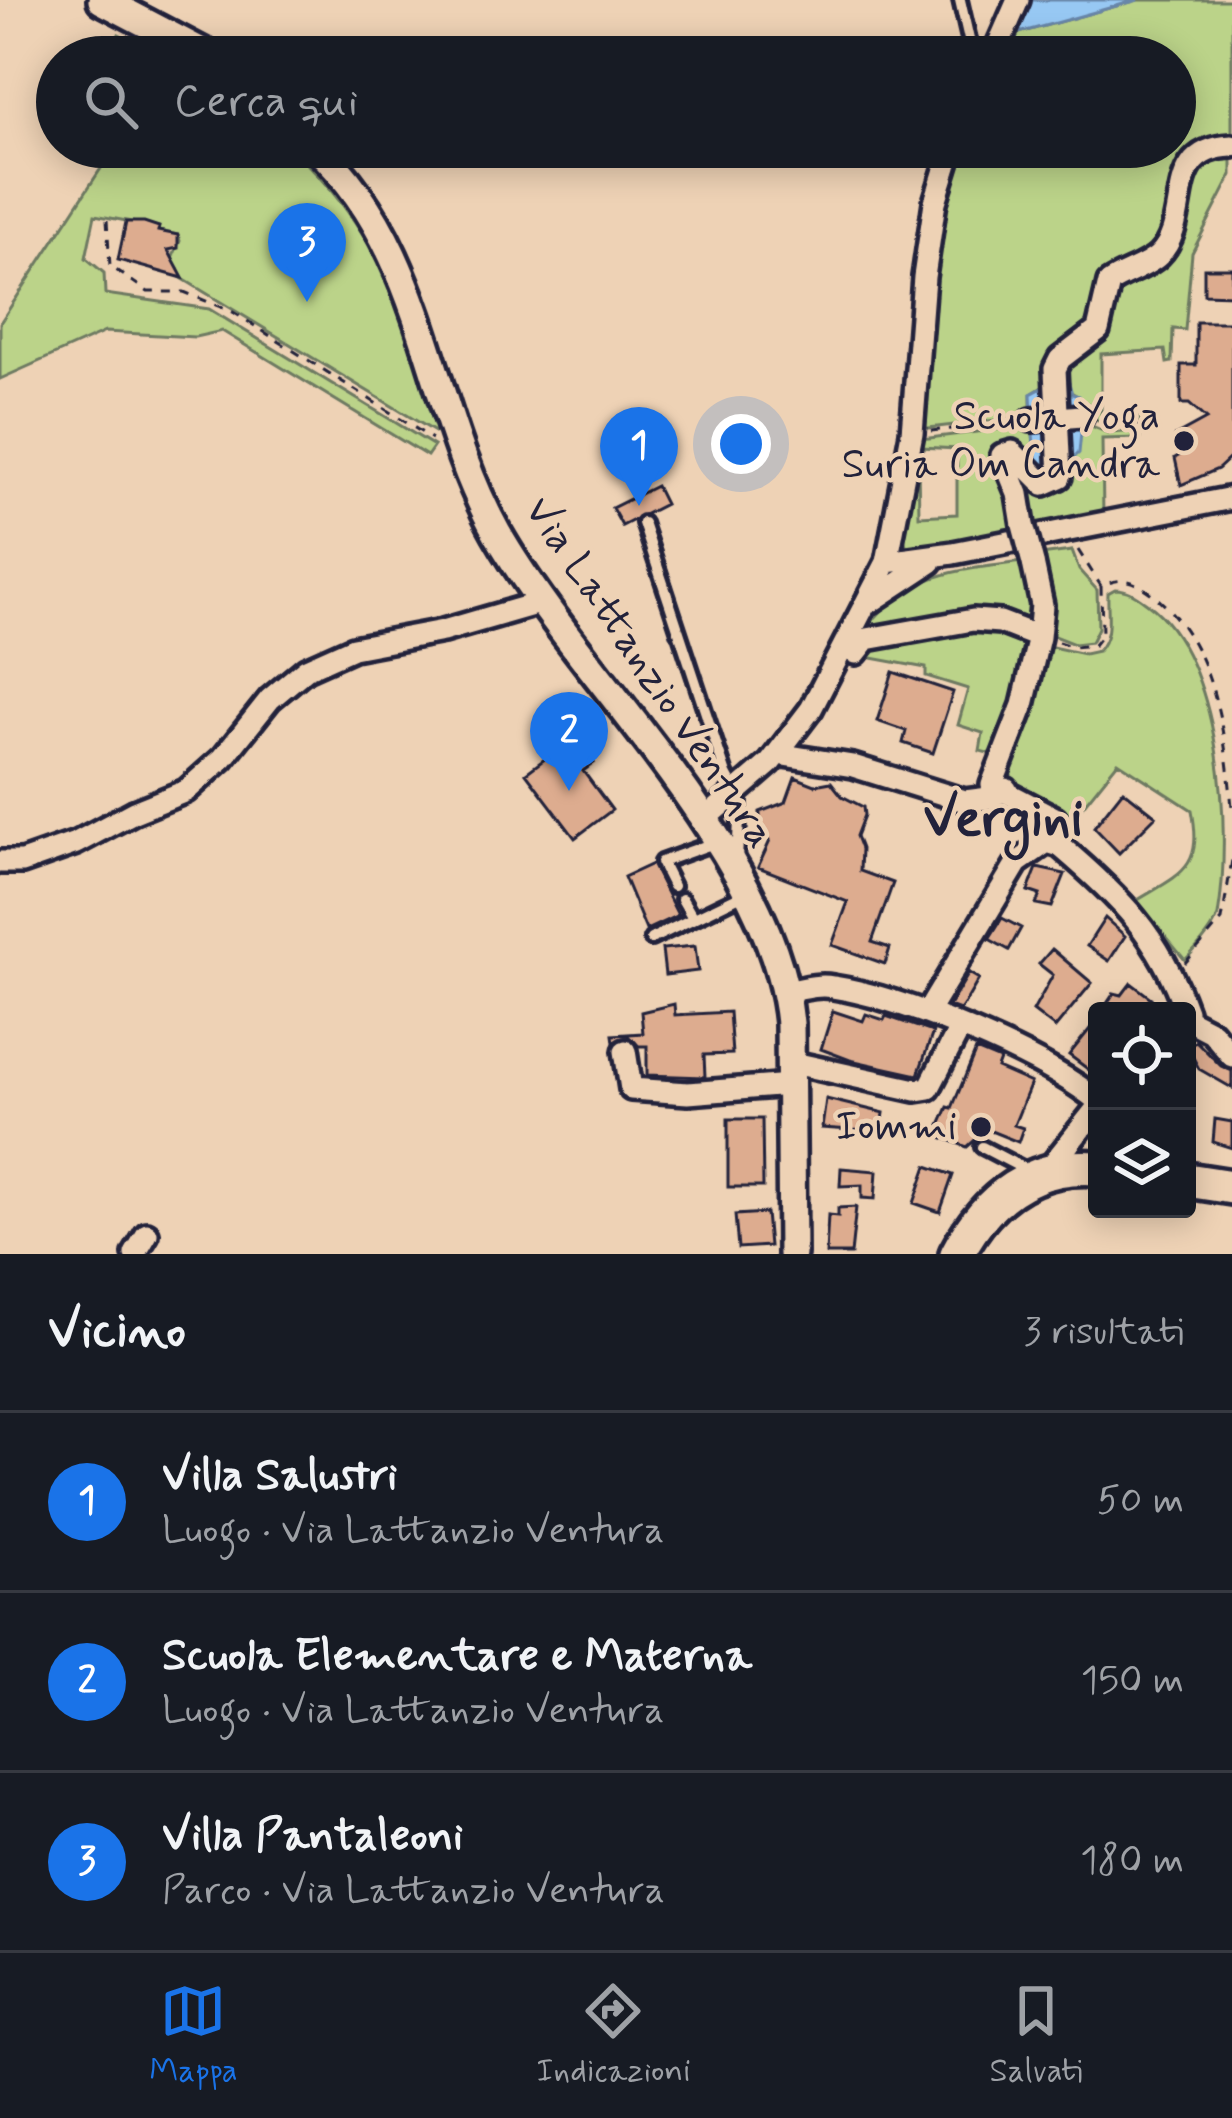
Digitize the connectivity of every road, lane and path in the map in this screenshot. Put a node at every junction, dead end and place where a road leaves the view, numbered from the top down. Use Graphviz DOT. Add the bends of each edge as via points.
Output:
graph roads {
  1 [pos="102,0"];
  2 [pos="959,0"];
  3 [pos="1018,0"];
  4 [pos="171,36"];
  5 [pos="968,36"];
  6 [pos="1002,36"];
  7 [pos="1232,146"];
  8 [pos="1196,159"];
  9 [pos="336,168"];
  10 [pos="946,168"];
  11 [pos="1191,168"];
  12 [pos="107,220"];
  13 [pos="1082,416"];
  14 [pos="1057,418"];
  15 [pos="1032,420"];
  16 [pos="1148,426"];
  17 [pos="912,433"];
  18 [pos="460,448"];
  19 [pos="1232,498"];
  20 [pos="643,523"];
  21 [pos="1073,530"];
  22 [pos="953,553"];
  23 [pos="887,562"];
  24 [pos="1102,586"];
  25 [pos="543,602"];
  26 [pos="866,604"];
  27 [pos="1040,637"];
  28 [pos="845,648"];
  29 [pos="777,754"];
  30 [pos="999,787"];
  31 [pos="738,793"];
  32 [pos="1232,807"];
  33 [pos="710,831"];
  34 [pos="1047,842"];
  35 [pos="1232,860"];
  36 [pos="0,862"];
  37 [pos="742,884"];
  38 [pos="673,886"];
  39 [pos="682,898"];
  40 [pos="693,918"];
  41 [pos="651,939"];
  42 [pos="1172,970"];
  43 [pos="787,992"];
  44 [pos="1183,1002"];
  45 [pos="927,1013"];
  46 [pos="1222,1027"];
  47 [pos="960,1028"];
  48 [pos="625,1051"];
  49 [pos="1232,1056"];
  50 [pos="789,1074"];
  51 [pos="1088,1095"];
  52 [pos="1092,1110"];
  53 [pos="982,1147"];
  54 [pos="1088,1169"];
  55 [pos="1041,1173"];
  56 [pos="147,1234"];
  57 [pos="135,1254"];
  58 [pos="792,1254"];
  59 [pos="957,1254"];
  1 -- 4 [label="main road"];
  2 -- 5 [label="lane"];
  3 -- 6 [label="street"];
  7 -- 8 [label="street" via="1209,147"];
  9 -- 18 [label="main road, Via Lattanzio Ventura" via="407,281"];
  10 -- 17 [label="street" via="924,277"];
  11 -- 14 [label="street" via="1159,255 1109,283 1098,330 1060,359"];
  12 -- 18 [label="path" via="110,266 148,292 184,292 232,312 436,442"];
  13 -- 14 [label="street"];
  13 -- 16 [label="path" via="1106,426"];
  14 -- 15 [label="street"];
  14 -- 27 [label="street, bridge" via="1057,482 1044,484 1012,452 1002,455 1042,605"];
  15 -- 17 [label="path"];
  17 -- 23 [label="street"];
  18 -- 25 [label="main road, Via Lattanzio Ventura" via="496,531"];
  19 -- 21 [label="street"];
  20 -- 31 [label="lane"];
  21 -- 22 [label="street"];
  21 -- 24 [label="path"];
  22 -- 23 [label="street"];
  22 -- 26 [label="street"];
  23 -- 26 [label="street"];
  24 -- 27 [label="path" via="1102,635 1094,645"];
  24 -- 32 [label="path" via="1118,578 1135,582 1184,626 1216,705"];
  25 -- 33 [label="main road, Via Lattanzio Ventura"];
  25 -- 36 [label="street" via="353,647 306,669 186,791 76,843"];
  26 -- 28 [label="street"];
  27 -- 28 [label="street" via="973,620 867,639 856,653"];
  27 -- 30 [label="street"];
  28 -- 29 [label="street"];
  29 -- 30 [label="street" via="853,766 965,802 989,798"];
  29 -- 31 [label="street"];
  30 -- 34 [label="street" via="1055,818"];
  31 -- 33 [label="street"];
  31 -- 37 [label="lane"];
  33 -- 37 [label="main road, Via Lattanzio Ventura"];
  33 -- 38 [label="lane" via="661,862"];
  34 -- 42 [label="street" via="1122,899"];
  34 -- 45 [label="street" via="1017,863"];
  35 -- 42 [label="path" via="1222,920 1192,959"];
  37 -- 40 [label="lane"];
  37 -- 43 [label="main road, Via Lattanzio Ventura"];
  39 -- 40 [label="lane"];
  40 -- 41 [label="lane"];
  42 -- 44 [label="street"];
  43 -- 45 [label="street" via="832,987"];
  43 -- 50 [label="main road, Via Lattanzio Ventura"];
  45 -- 47 [label="street"];
  46 -- 49 [label="street"];
  47 -- 50 [label="street" via="928,1088"];
  47 -- 51 [label="street" via="1071,1079"];
  48 -- 50 [label="street" via="632,1089 688,1094"];
  50 -- 58 [label="main road, Via Lattanzio Ventura"];
  52 -- 55 [label="street"];
  53 -- 55 [label="lane"];
  54 -- 55 [label="main road"];
  55 -- 59 [label="main road" via="982,1214"];
  56 -- 57 [label="street"];
}
